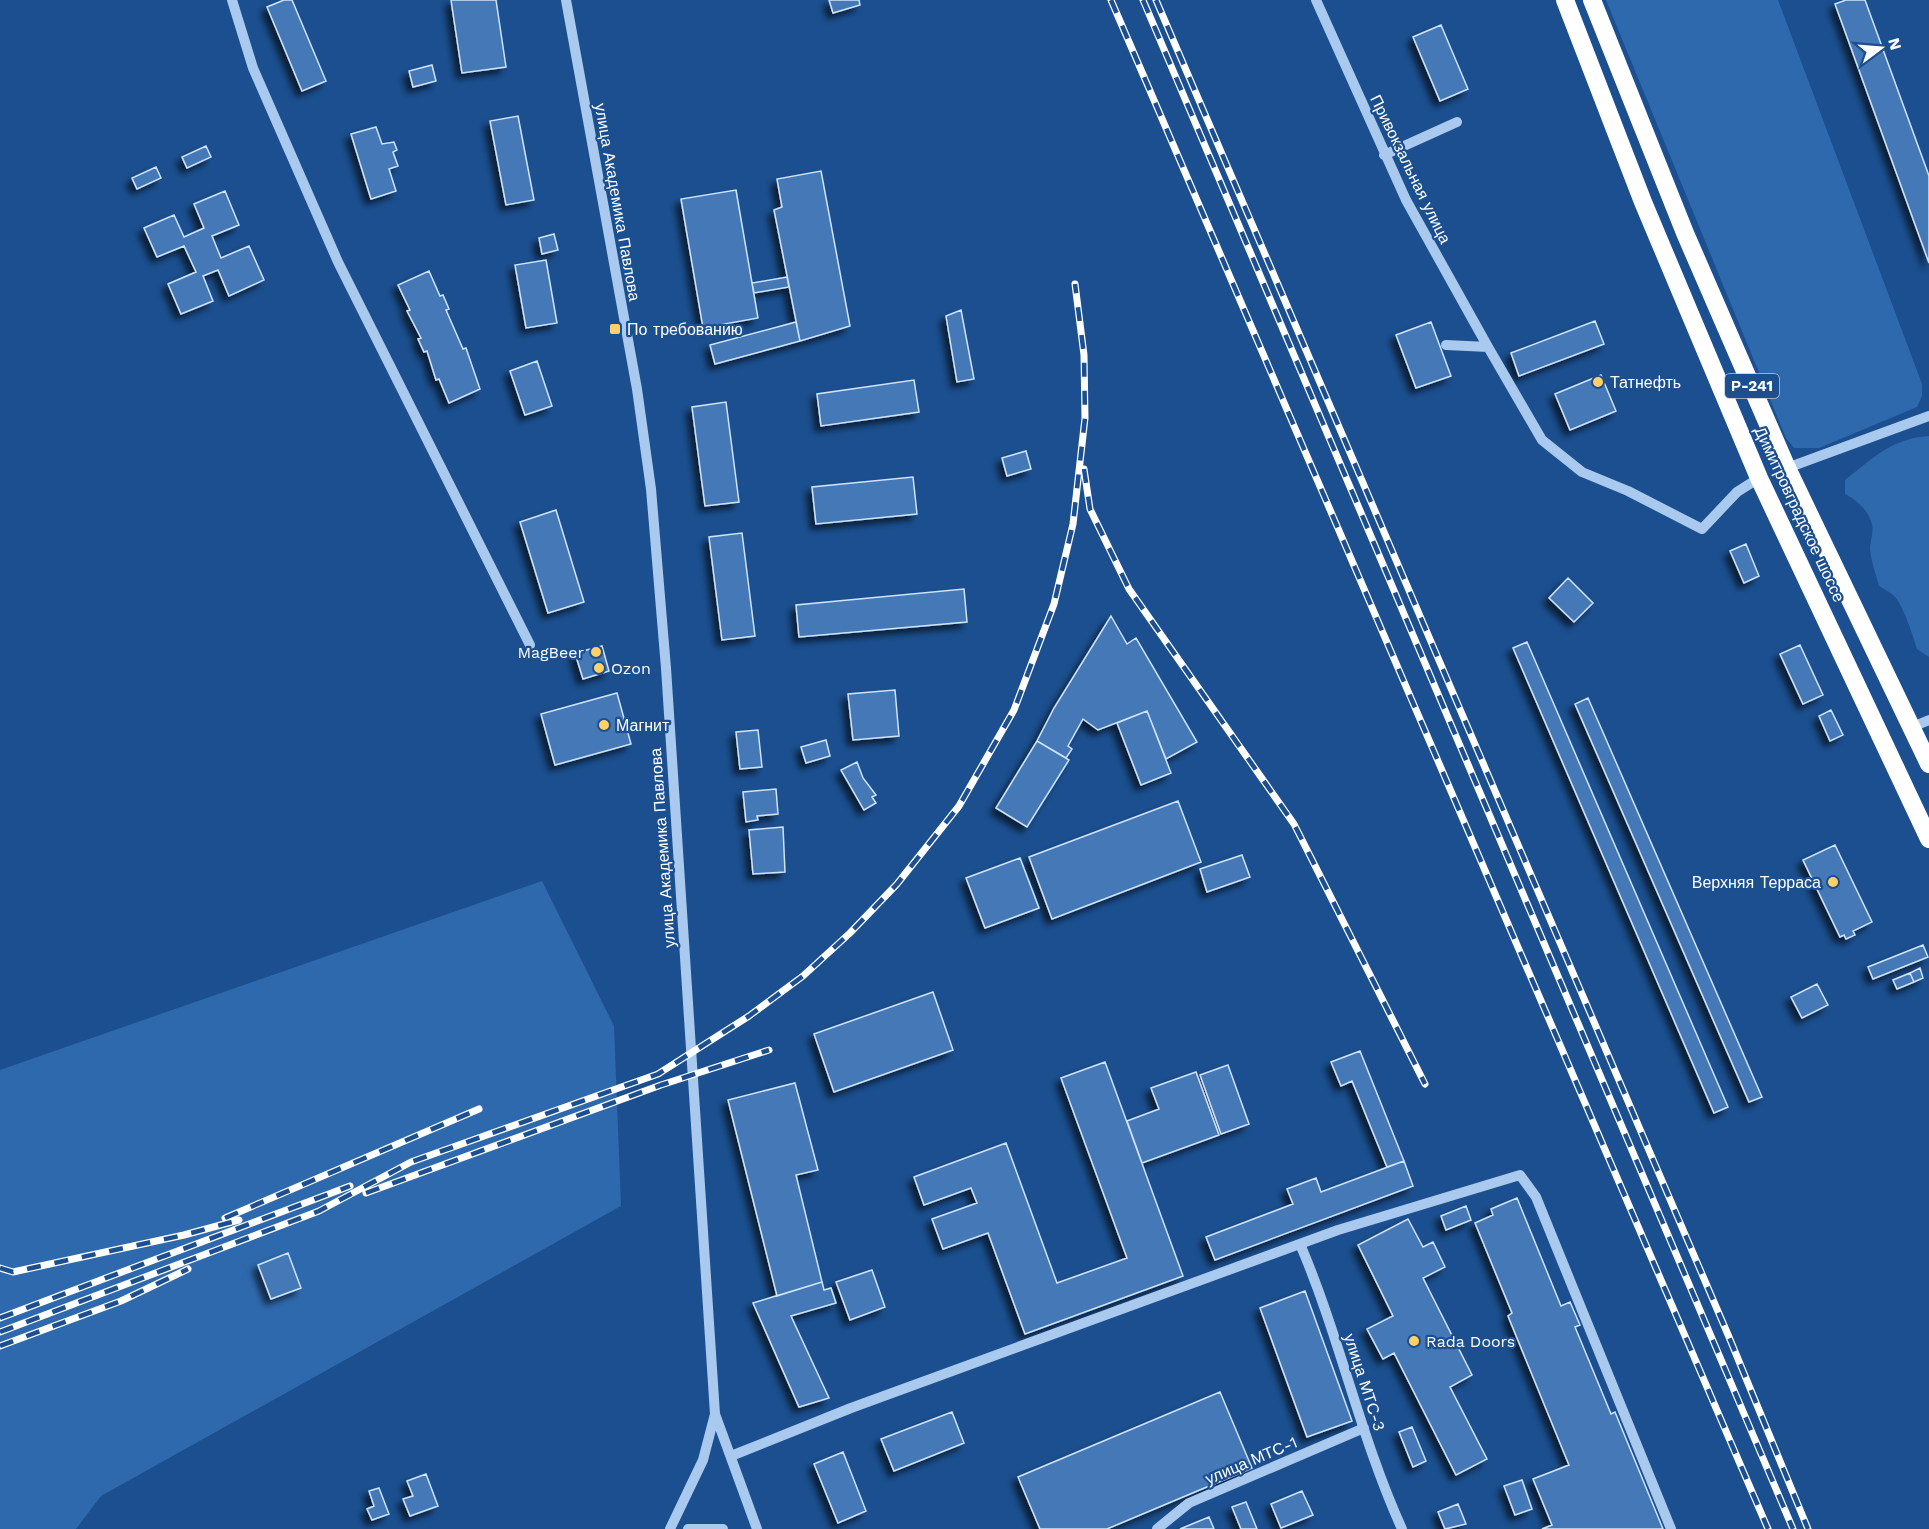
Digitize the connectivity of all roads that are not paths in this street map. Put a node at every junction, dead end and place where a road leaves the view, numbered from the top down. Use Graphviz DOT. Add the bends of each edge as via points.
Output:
graph roads {
  1 [pos="232,0"];
  2 [pos="566,0"];
  3 [pos="1316,0"];
  4 [pos="1565,0"];
  5 [pos="1592,0"];
  6 [pos="1457,122"];
  7 [pos="1384,155"];
  8 [pos="1446,345"];
  9 [pos="1488,347"];
  10 [pos="1929,416"];
  11 [pos="1787,468"];
  12 [pos="1760,478"];
  13 [pos="530,645"];
  14 [pos="1929,720"];
  15 [pos="1912,727"];
  16 [pos="1929,764"];
  17 [pos="1929,839"];
  18 [pos="1300,1244"];
  19 [pos="715,1414"];
  20 [pos="1364,1428"];
  21 [pos="731,1456"];
  22 [pos="670,1529"];
  23 [pos="688,1529"];
  24 [pos="723,1529"];
  25 [pos="757,1529"];
  26 [pos="1157,1529"];
  27 [pos="1402,1529"];
  28 [pos="1671,1529"];
  1 -- 13 [label="street" via="253,68 338,262"];
  2 -- 19 [label="street, улица Академика Павлова" via="638,389 651,489"];
  3 -- 7 [label="street, Привокзальная улица"];
  4 -- 12 [label="highway, Димитровградское шоссе / Р-241" via="1643,202"];
  5 -- 11 [label="highway, Димитровградское шоссе / Р-241" via="1685,233"];
  6 -- 7 [label="street"];
  7 -- 9 [label="street, Привокзальная улица"];
  8 -- 9 [label="street"];
  9 -- 12 [label="street, Привокзальная улица" via="1542,440 1582,472 1702,529 1737,492"];
  10 -- 11 [label="street"];
  11 -- 15 [label="highway, Димитровградское шоссе / Р-241"];
  12 -- 17 [label="highway, Димитровградское шоссе / Р-241"];
  14 -- 15 [label="street"];
  15 -- 16 [label="highway, Димитровградское шоссе / Р-241"];
  18 -- 20 [label="street, улица МТС-3" via="1321,1293"];
  18 -- 21 [label="street"];
  18 -- 28 [label="street" via="1520,1175 1536,1197"];
  19 -- 21 [label="street"];
  19 -- 22 [label="street" via="703,1460"];
  20 -- 26 [label="street, улица МТС-1" via="1189,1503"];
  20 -- 27 [label="street, улица МТС-3" via="1381,1482"];
  21 -- 25 [label="street"];
  23 -- 24 [label="street"];
}
